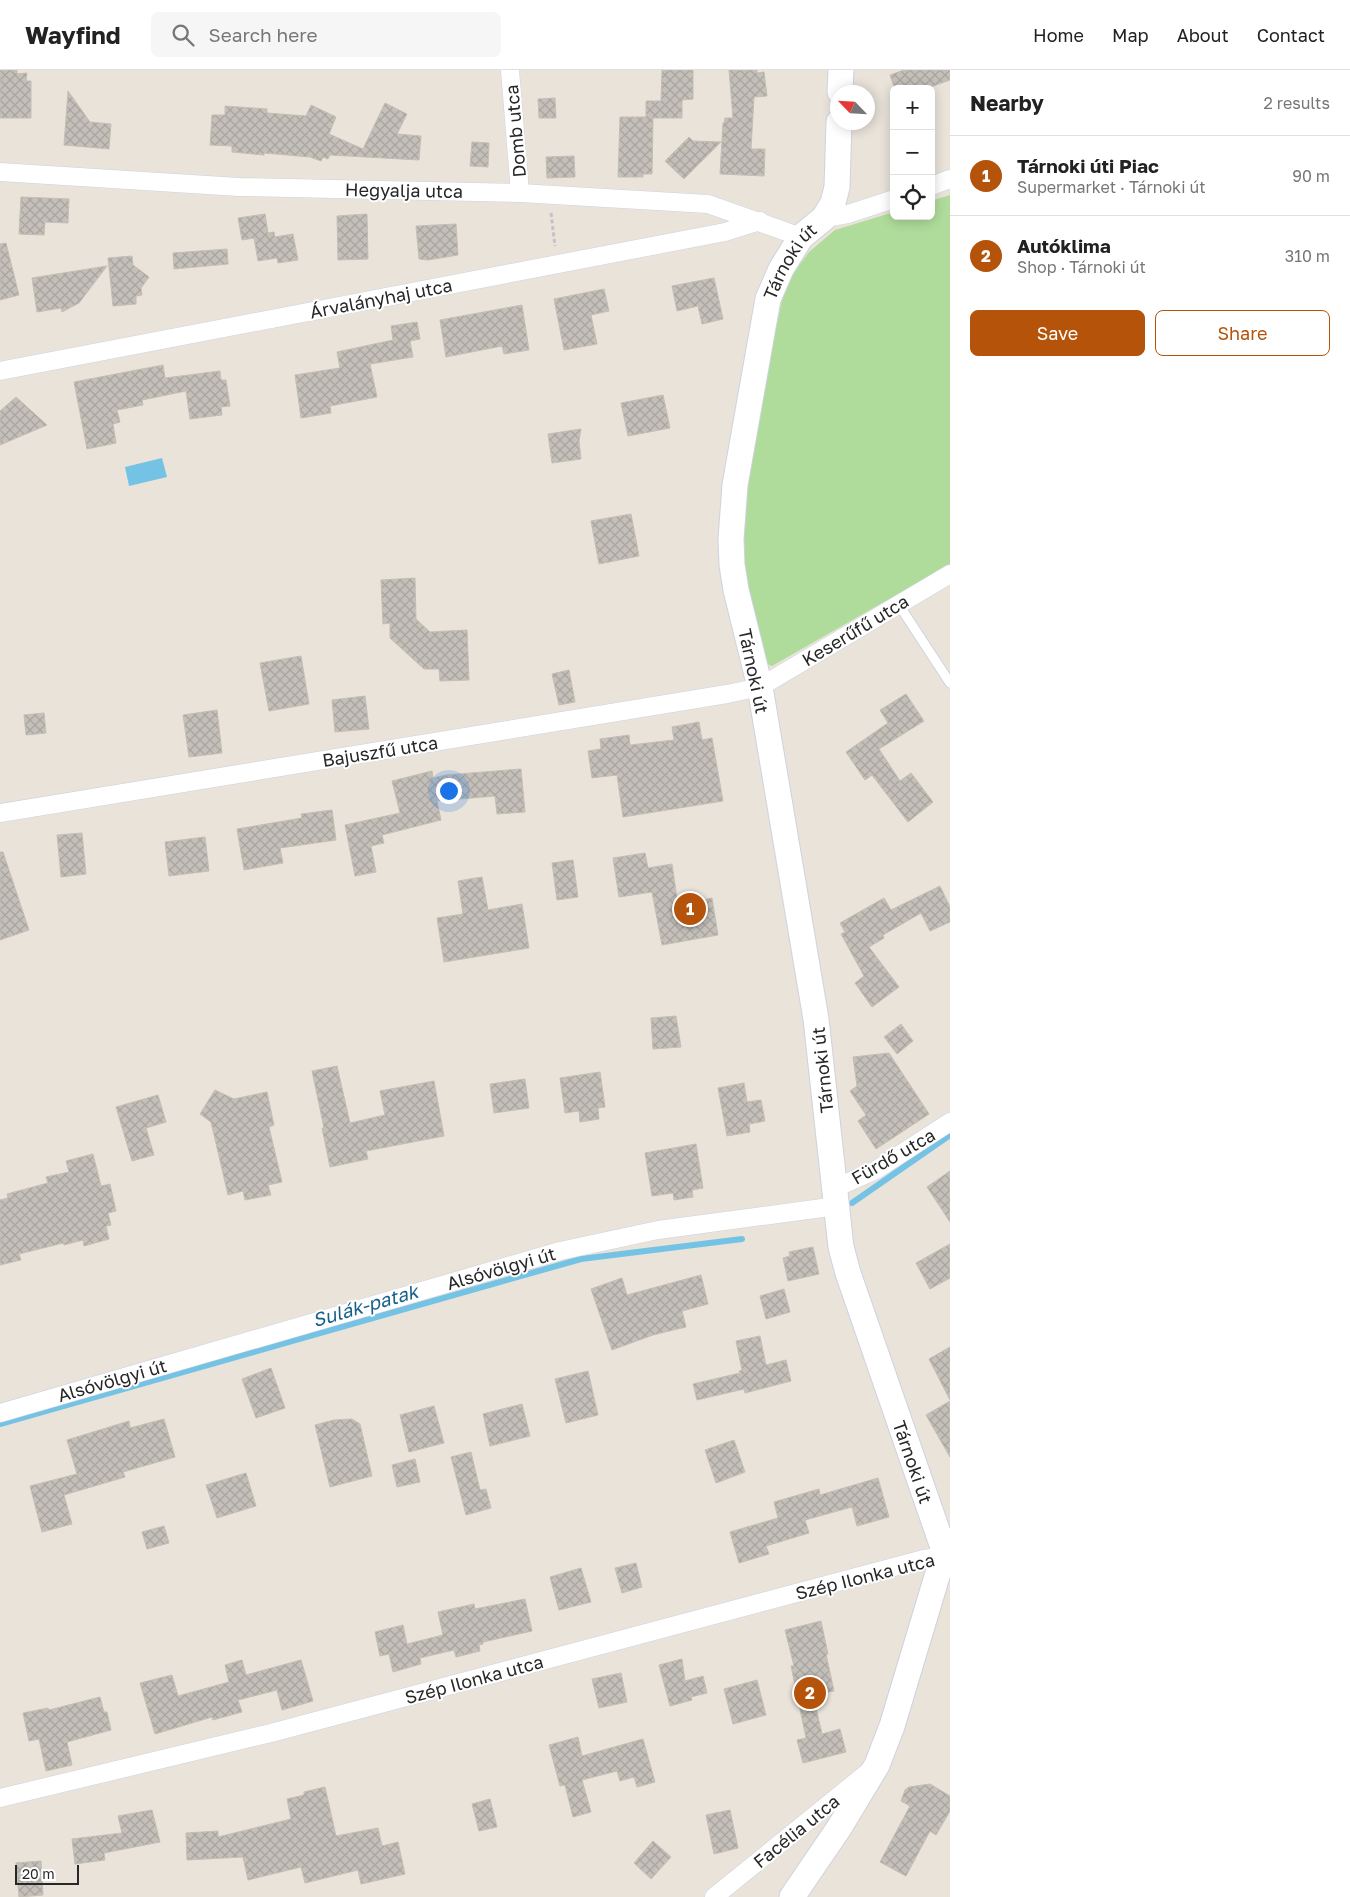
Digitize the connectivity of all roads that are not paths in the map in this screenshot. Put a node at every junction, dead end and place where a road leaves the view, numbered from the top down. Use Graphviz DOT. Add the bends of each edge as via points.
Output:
graph roads {
  1 [pos="510,70"];
  2 [pos="841,70"];
  3 [pos="840,85"];
  4 [pos="839,130"];
  5 [pos="0,172"];
  6 [pos="950,179"];
  7 [pos="935,185"];
  8 [pos="520,193"];
  9 [pos="890,200"];
  10 [pos="824,218"];
  11 [pos="760,221"];
  12 [pos="802,237"];
  13 [pos="0,371"];
  14 [pos="950,574"];
  15 [pos="898,605"];
  16 [pos="950,684"];
  17 [pos="760,687"];
  18 [pos="0,813"];
  19 [pos="950,1122"];
  20 [pos="836,1197"];
  21 [pos="0,1413"];
  22 [pos="948,1555"];
  23 [pos="877,1765"];
  24 [pos="0,1798"];
  25 [pos="714,1897"];
  26 [pos="792,1897"];
  1 -- 8 [label="street, Domb utca"];
  2 -- 3 [label="street"];
  4 -- 10 [label="street" via="837,187"];
  5 -- 8 [label="street, Hegyalja utca" via="239,187"];
  6 -- 7 [label="street"];
  8 -- 11 [label="street, Hegyalja utca" via="708,204"];
  9 -- 10 [label="street"];
  10 -- 12 [label="street, Tárnoki út"];
  11 -- 12 [label="street, Hegyalja utca"];
  11 -- 13 [label="street, Árvalányhaj utca" via="725,232"];
  12 -- 17 [label="street, Tárnoki út" via="780,269 768,299 735,485 732,565"];
  14 -- 15 [label="street, Keserűfű utca"];
  15 -- 16 [label="lane"];
  15 -- 17 [label="street, Keserűfű utca"];
  17 -- 18 [label="street, Bajuszfű utca"];
  17 -- 20 [label="street, Tárnoki út" via="816,1019"];
  19 -- 20 [label="street, Fürdő utca"];
  20 -- 21 [label="street, Alsóvölgyi út" via="560,1251"];
  20 -- 22 [label="street, Tárnoki út" via="848,1273"];
  22 -- 23 [label="street" via="938,1574"];
  22 -- 24 [label="street, Szép Ilonka utca" via="271,1733"];
  23 -- 25 [label="street, Facélia utca"];
  23 -- 26 [label="street" via="840,1828"];
}
